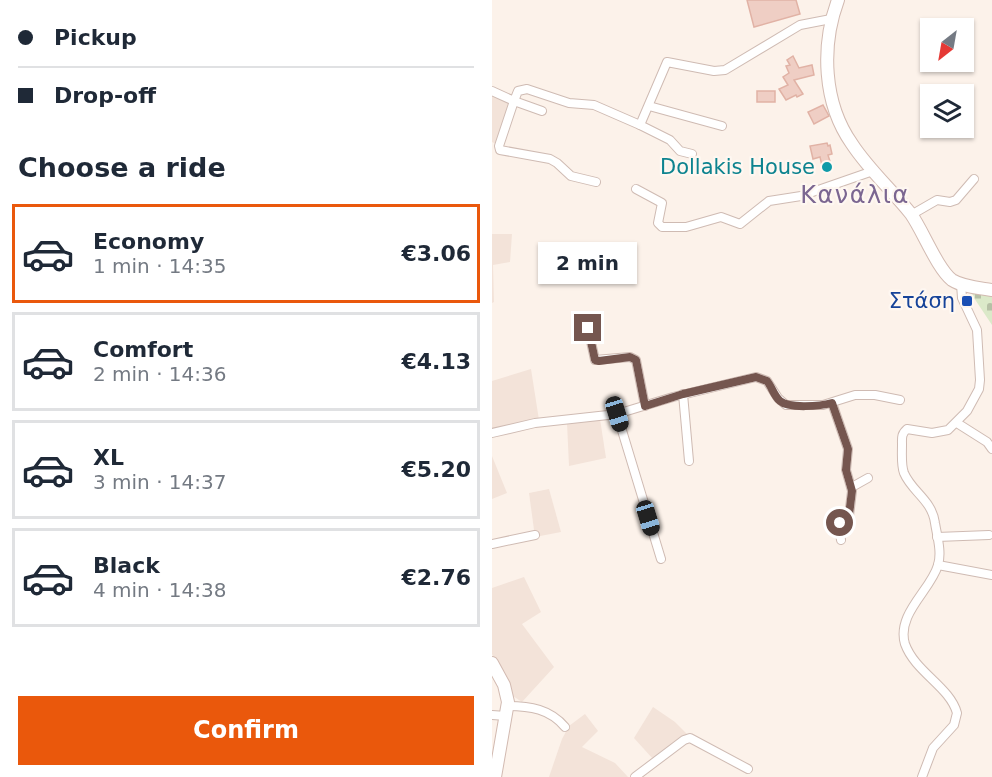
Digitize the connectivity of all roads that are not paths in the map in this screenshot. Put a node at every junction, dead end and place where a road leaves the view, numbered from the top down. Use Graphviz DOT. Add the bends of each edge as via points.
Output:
graph roads {
  1 [pos="838,0"];
  2 [pos="831,19"];
  3 [pos="492,91"];
  4 [pos="514,100"];
  5 [pos="649,106"];
  6 [pos="542,111"];
  7 [pos="640,125"];
  8 [pos="722,126"];
  9 [pos="692,154"];
  10 [pos="873,171"];
  11 [pos="974,179"];
  12 [pos="596,182"];
  13 [pos="636,189"];
  14 [pos="911,215"];
  15 [pos="961,284"];
  16 [pos="992,290"];
  17 [pos="588,328"];
  18 [pos="683,394"];
  19 [pos="900,400"];
  20 [pos="832,403"];
  21 [pos="645,406"];
  22 [pos="617,414"];
  23 [pos="957,423"];
  24 [pos="492,433"];
  25 [pos="992,449"];
  26 [pos="689,460"];
  27 [pos="868,478"];
  28 [pos="852,487"];
  29 [pos="535,535"];
  30 [pos="989,535"];
  31 [pos="937,537"];
  32 [pos="841,540"];
  33 [pos="492,544"];
  34 [pos="661,559"];
  35 [pos="938,566"];
  36 [pos="992,575"];
  37 [pos="492,663"];
  38 [pos="507,711"];
  39 [pos="492,715"];
  40 [pos="565,727"];
  41 [pos="748,769"];
  42 [pos="495,777"];
  43 [pos="635,777"];
  44 [pos="922,777"];
  1 -- 2 [label="street"];
  2 -- 5 [label="street" via="800,25 725,70 667,62"];
  2 -- 10 [label="street" via="827,60 831,92 847,137"];
  3 -- 4 [label="street"];
  4 -- 6 [label="street"];
  4 -- 7 [label="street" via="518,92 527,89 594,105"];
  4 -- 12 [label="street" via="500,150 550,159 571,176"];
  5 -- 7 [label="street"];
  5 -- 8 [label="street"];
  7 -- 9 [label="street" via="670,140 682,152"];
  10 -- 13 [label="street" via="801,195 769,201 740,224 721,217 686,227 662,227 658,221 662,203"];
  10 -- 14 [label="street"];
  11 -- 14 [label="street" via="954,201 937,200"];
  14 -- 15 [label="street" via="946,273"];
  15 -- 16 [label="street"];
  15 -- 23 [label="street" via="962,298 977,330 980,380 973,404"];
  17 -- 21 [label="street" via="595,360 636,360"];
  18 -- 20 [label="street" via="756,377 767,381 786,405"];
  18 -- 21 [label="street"];
  18 -- 26 [label="street"];
  19 -- 20 [label="street" via="855,395"];
  20 -- 28 [label="street" via="848,449 846,470"];
  21 -- 22 [label="street"];
  22 -- 24 [label="street" via="535,423"];
  22 -- 34 [label="street"];
  23 -- 25 [label="street"];
  23 -- 31 [label="street" via="932,434 907,429 902,437 904,472 931,511"];
  27 -- 28 [label="street"];
  28 -- 32 [label="street" via="849,515 839,525"];
  29 -- 33 [label="street"];
  30 -- 31 [label="street"];
  31 -- 35 [label="street"];
  35 -- 36 [label="street"];
  35 -- 44 [label="street" via="910,613 904,638 918,666 956,708 957,719 933,748"];
  37 -- 38 [label="street" via="504,685"];
  38 -- 39 [label="street"];
  38 -- 40 [label="street" via="544,711"];
  38 -- 42 [label="street"];
  41 -- 43 [label="street" via="690,738"];
}
